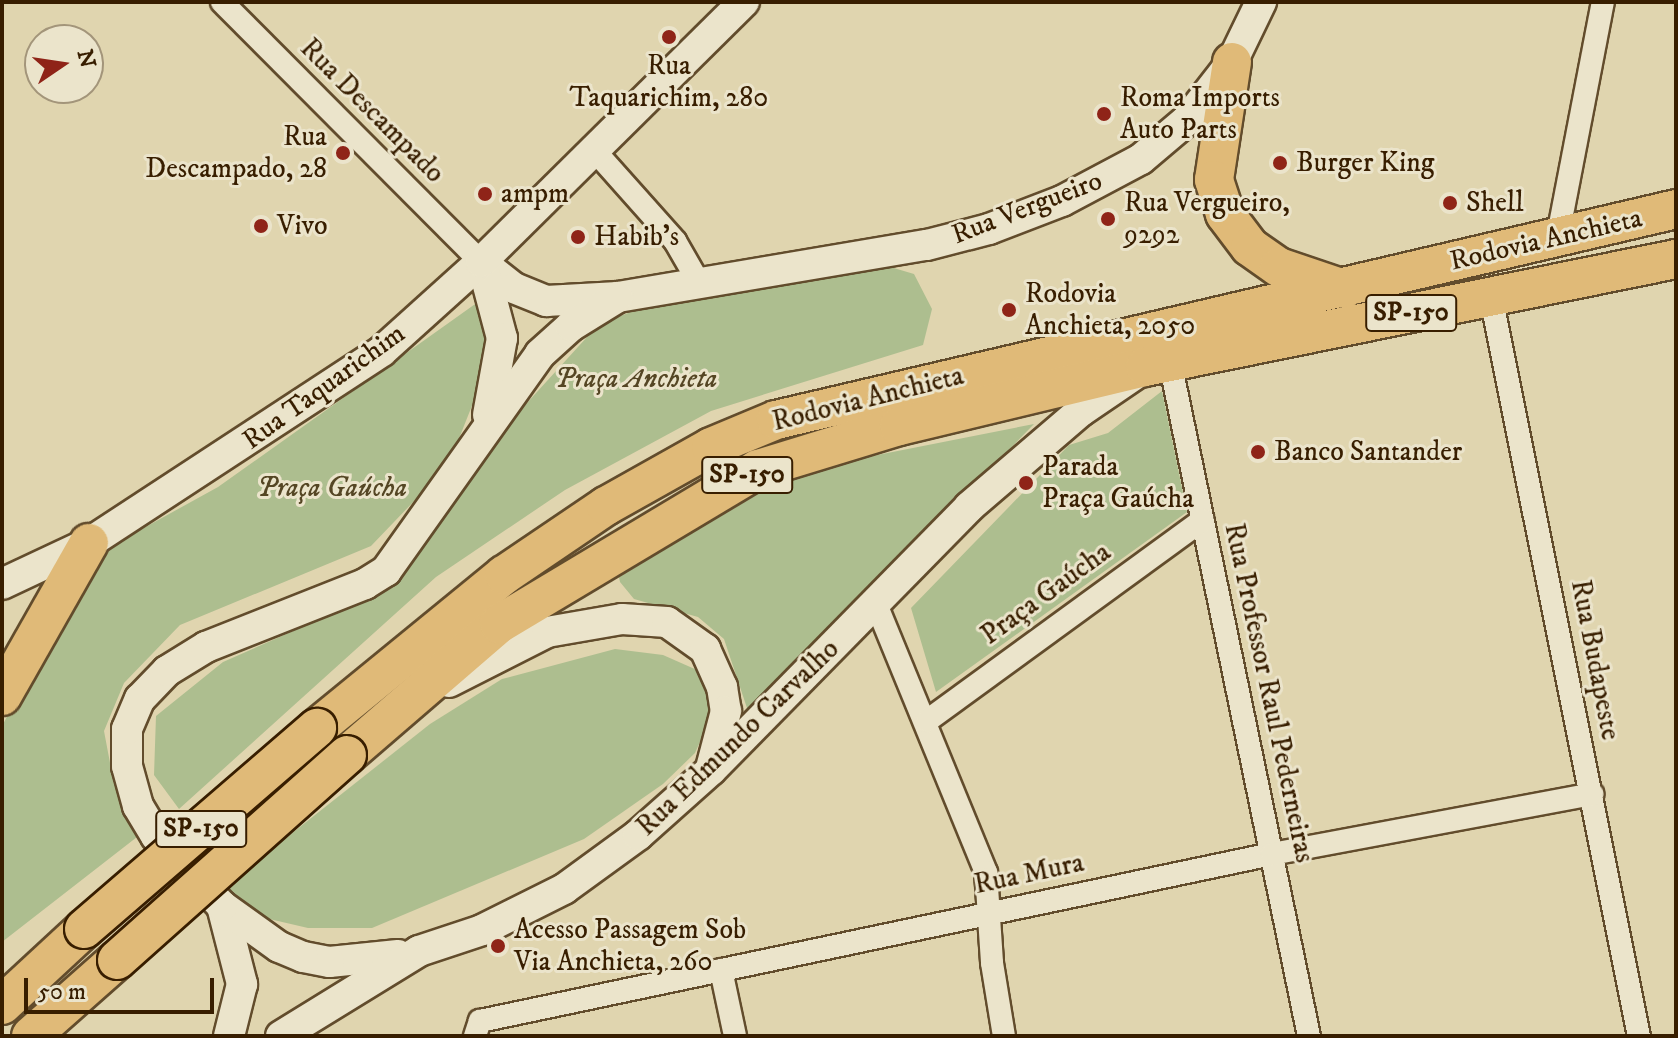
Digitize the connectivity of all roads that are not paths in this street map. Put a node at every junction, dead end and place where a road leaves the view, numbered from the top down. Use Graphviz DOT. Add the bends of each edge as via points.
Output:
graph roads {
  1 [pos="222,2"];
  2 [pos="744,2"];
  3 [pos="1261,2"];
  4 [pos="1603,2"];
  5 [pos="1232,62"];
  6 [pos="594,150"];
  7 [pos="1676,209"];
  8 [pos="1558,235"];
  9 [pos="1676,259"];
  10 [pos="481,262"];
  11 [pos="698,281"];
  12 [pos="1344,289"];
  13 [pos="618,297"];
  14 [pos="1491,297"];
  15 [pos="1158,364"];
  16 [pos="485,427"];
  17 [pos="1203,520"];
  18 [pos="89,543"];
  19 [pos="2,584"];
  20 [pos="876,604"];
  21 [pos="2,696"];
  22 [pos="405,705"];
  23 [pos="927,721"];
  24 [pos="711,770"];
  25 [pos="1592,794"];
  26 [pos="1272,854"];
  27 [pos="222,906"];
  28 [pos="993,913"];
  29 [pos="419,951"];
  30 [pos="721,970"];
  31 [pos="2,1005"];
  32 [pos="478,1028"];
  33 [pos="31,1036"];
  34 [pos="229,1036"];
  35 [pos="281,1036"];
  36 [pos="735,1036"];
  37 [pos="1004,1036"];
  38 [pos="1309,1036"];
  39 [pos="1639,1036"];
  1 -- 10 [label="street, Rua Descampado"];
  2 -- 6 [label="main road, Rua Taquarichim"];
  3 -- 5 [label="main road, Rua Vergueiro"];
  4 -- 8 [label="street"];
  5 -- 11 [label="main road, Rua Vergueiro" via="1187,120 1141,159 1062,201 989,229 927,245"];
  5 -- 12 [label="highway" via="1214,180 1225,214 1250,247 1279,267"];
  6 -- 10 [label="main road, Rua Taquarichim"];
  6 -- 11 [label="street" via="675,241"];
  7 -- 8 [label="highway, Rodovia Anchieta / SP-150"];
  8 -- 12 [label="highway, Rodovia Anchieta / SP-150"];
  9 -- 14 [label="highway, Rodovia Anchieta / SP-150"];
  10 -- 13 [label="main road" via="514,288 546,301"];
  10 -- 16 [label="main road" via="502,338"];
  10 -- 18 [label="main road, Rua Taquarichim" via="382,351"];
  11 -- 13 [label="main road, Rua Vergueiro"];
  12 -- 31 [label="highway, Rodovia Anchieta / SP-150, bridge" via="855,399 776,420 711,447 606,506 504,575 317,728"];
  13 -- 16 [label="main road" via="571,326 540,354"];
  14 -- 15 [label="highway, Rodovia Anchieta / SP-150"];
  14 -- 25 [label="street, Rua Budapeste"];
  15 -- 17 [label="street, Rua Professor Raul Pederneiras"];
  15 -- 20 [label="main road, Rua Edmundo Carvalho" via="1021,461"];
  15 -- 22 [label="highway, Rodovia Anchieta / SP-150" via="899,426 758,469 499,624"];
  16 -- 27 [label="main road" via="386,571 206,647 167,671 140,699 127,729 127,766 138,806 156,836"];
  17 -- 23 [label="street, Praça Gaúcha"];
  17 -- 26 [label="street, Rua Professor Raul Pederneiras"];
  18 -- 19 [label="main road, Rua Taquarichim"];
  18 -- 21 [label="highway"];
  20 -- 23 [label="street"];
  20 -- 24 [label="main road, Rua Edmundo Carvalho"];
  22 -- 24 [label="main road" via="547,632 622,619 667,622 705,649 722,687 726,711"];
  22 -- 33 [label="highway, Rodovia Anchieta / SP-150, bridge"];
  23 -- 28 [label="street" via="986,872"];
  24 -- 29 [label="main road, Rua Edmundo Carvalho" via="672,808 564,889 482,930"];
  25 -- 26 [label="street, Rua Mura"];
  25 -- 39 [label="street, Rua Budapeste"];
  26 -- 28 [label="street, Rua Mura"];
  26 -- 38 [label="street, Rua Professor Raul Pederneiras"];
  27 -- 29 [label="main road" via="279,947 303,957 360,961"];
  27 -- 34 [label="main road" via="242,984"];
  28 -- 30 [label="street, Rua Mura"];
  28 -- 37 [label="street" via="992,963"];
  29 -- 35 [label="main road, Rua Edmundo Carvalho"];
  30 -- 32 [label="street, Rua Mura"];
  30 -- 36 [label="street"];
}
